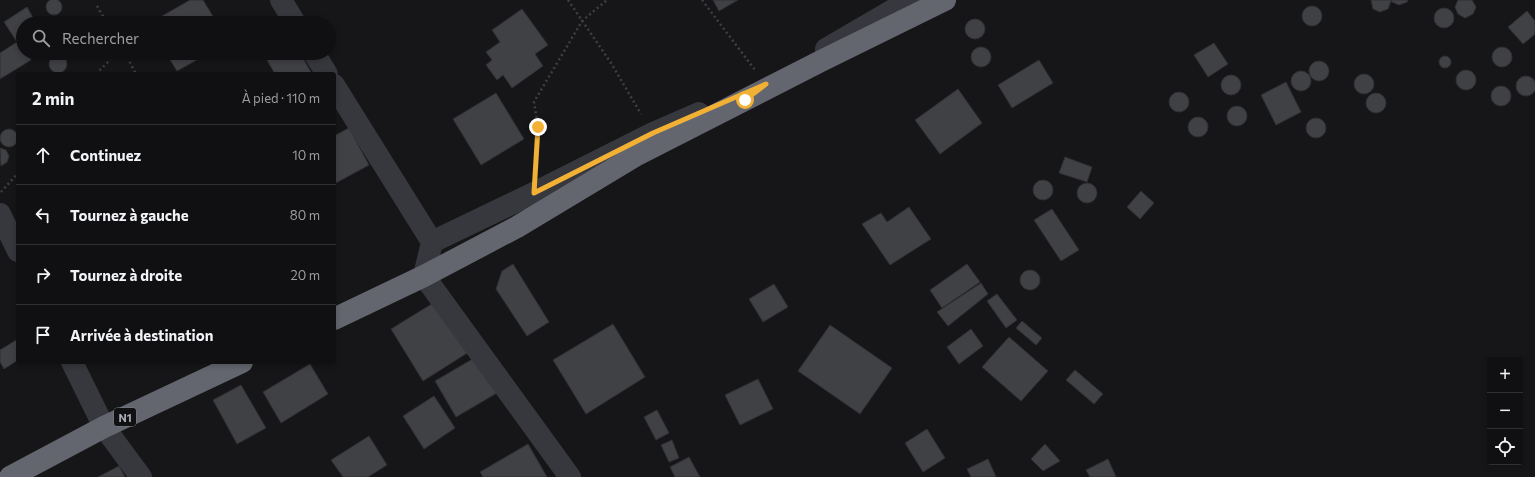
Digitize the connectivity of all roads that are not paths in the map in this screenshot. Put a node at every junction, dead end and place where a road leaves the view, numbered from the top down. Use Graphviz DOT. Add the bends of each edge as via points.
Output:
graph roads {
  1 [pos="281,0"];
  2 [pos="910,0"];
  3 [pos="946,0"];
  4 [pos="291,16"];
  5 [pos="318,60"];
  6 [pos="326,72"];
  7 [pos="336,88"];
  8 [pos="0,214"];
  9 [pos="432,242"];
  10 [pos="16,247"];
  11 [pos="424,276"];
  12 [pos="336,318"];
  13 [pos="73,364"];
  14 [pos="238,364"];
  15 [pos="104,427"];
  16 [pos="10,477"];
  17 [pos="141,477"];
  18 [pos="570,477"];
  1 -- 4 [label="street"];
  2 -- 9 [label="street" via="766,84 653,133"];
  3 -- 11 [label="highway" via="635,156 517,227"];
  5 -- 6 [label="street"];
  7 -- 9 [label="street"];
  8 -- 10 [label="street"];
  9 -- 11 [label="street"];
  11 -- 12 [label="highway"];
  11 -- 18 [label="street"];
  13 -- 15 [label="street"];
  14 -- 15 [label="highway, N1"];
  15 -- 16 [label="highway, N1"];
  15 -- 17 [label="street"];
}
